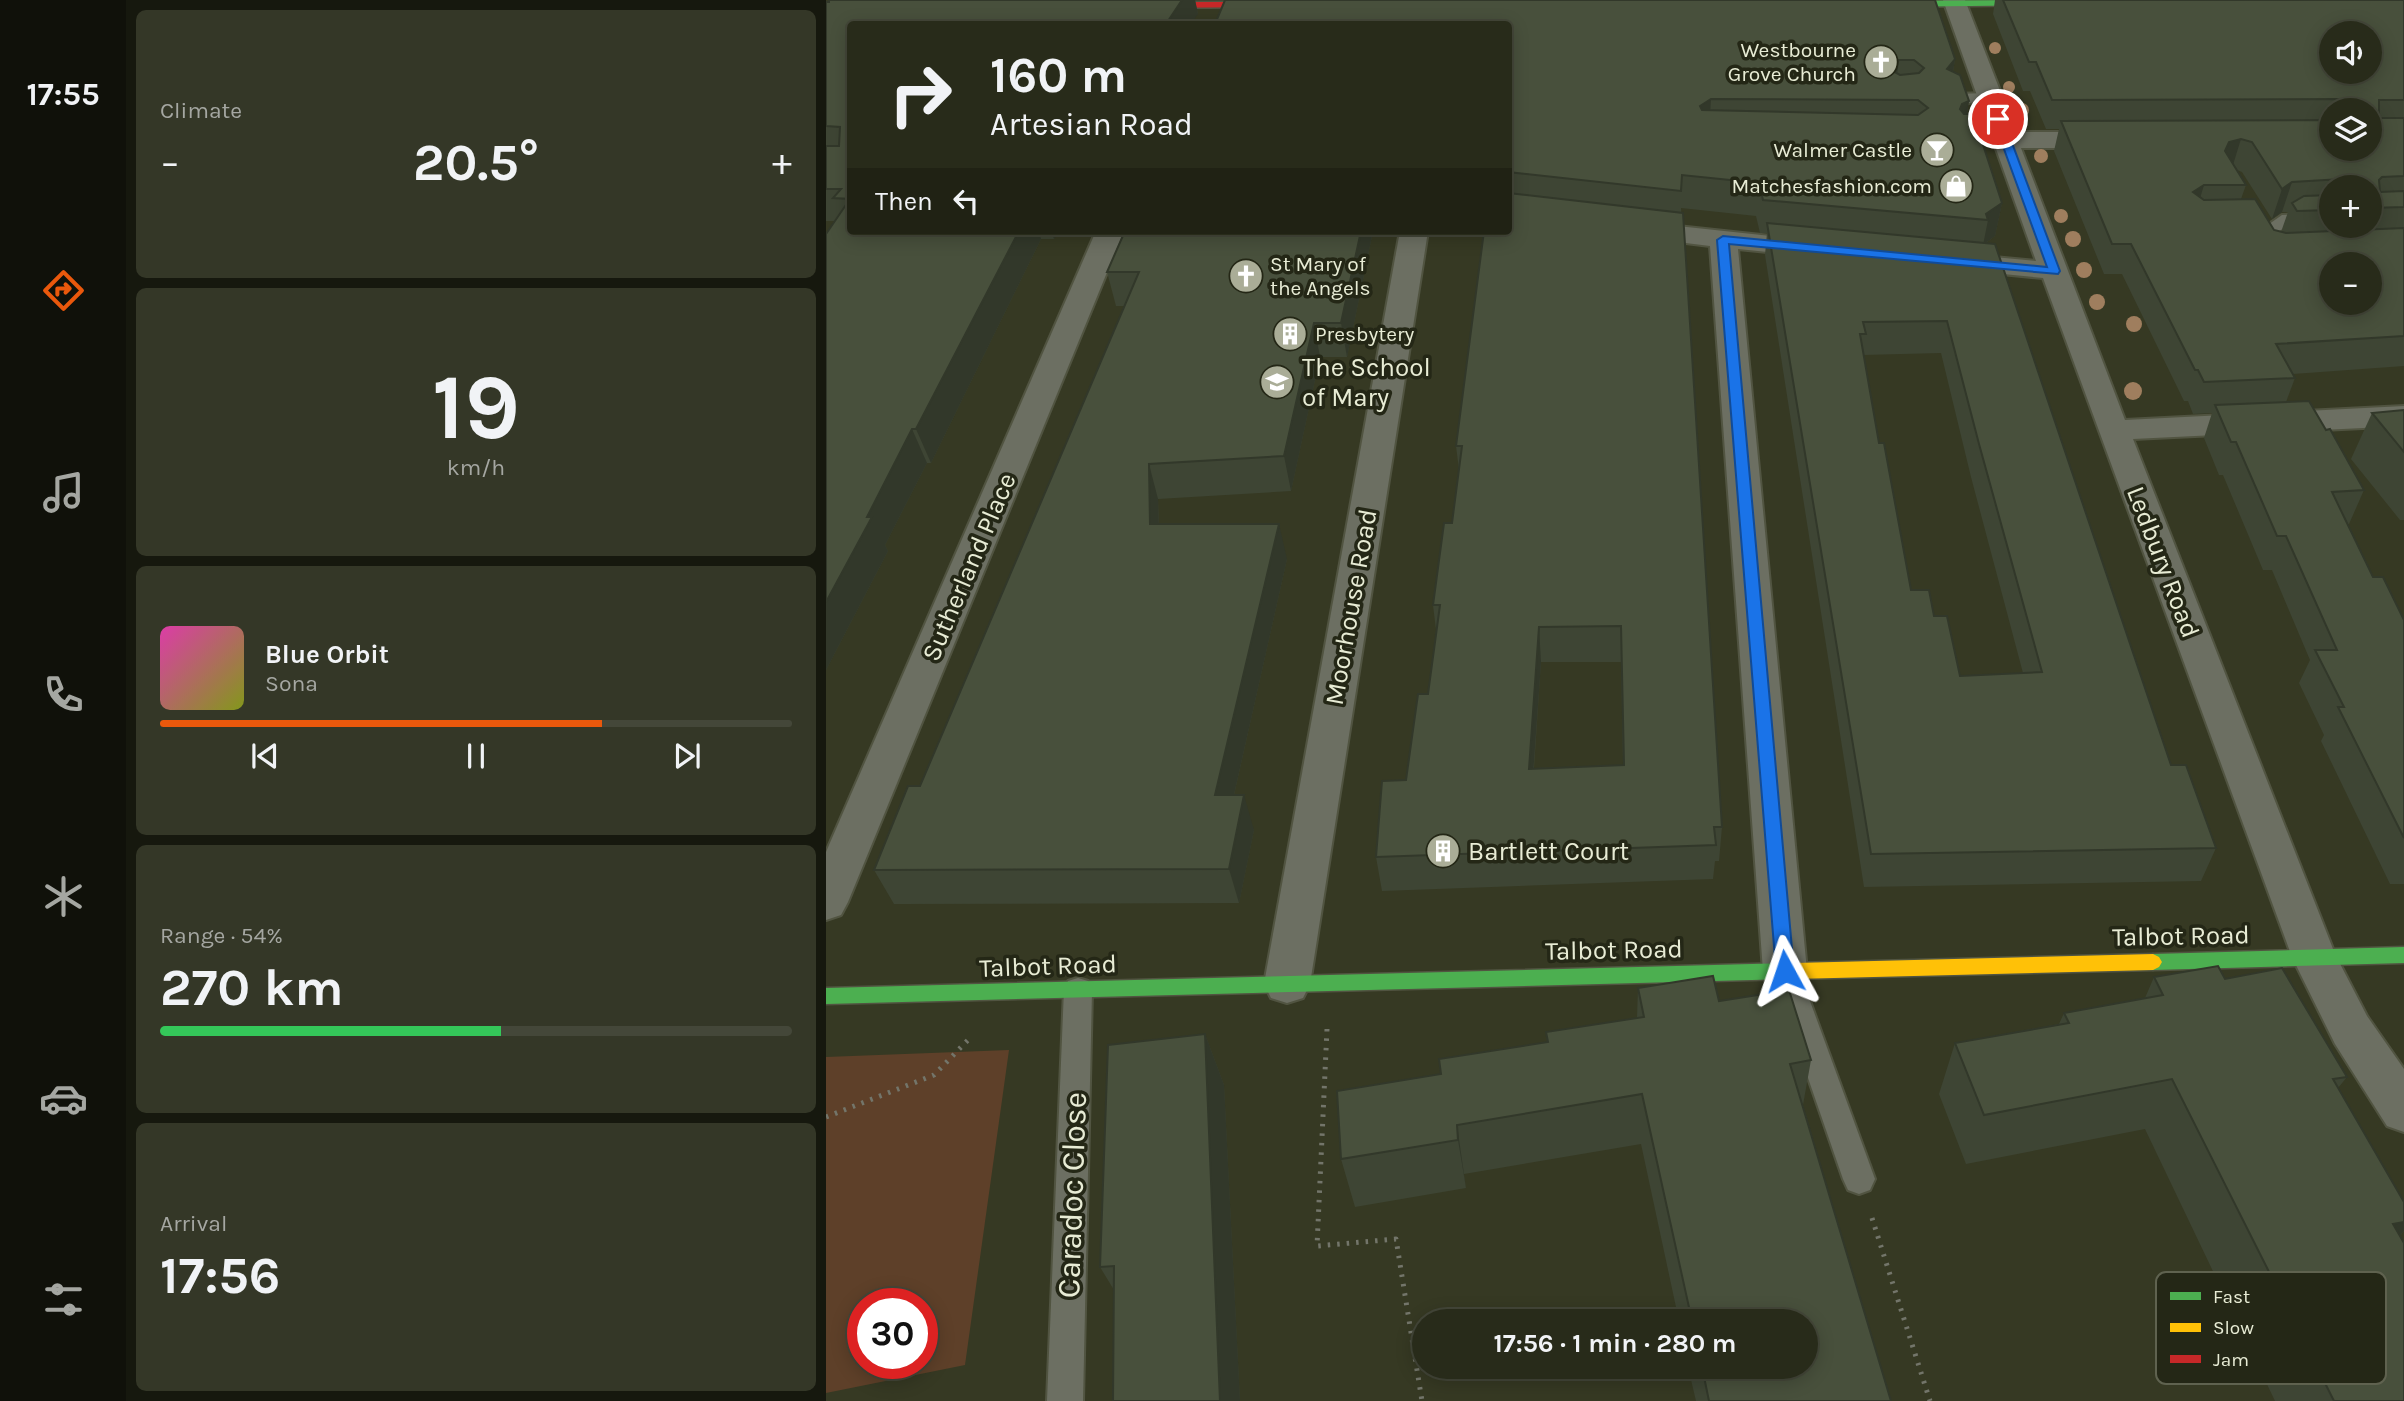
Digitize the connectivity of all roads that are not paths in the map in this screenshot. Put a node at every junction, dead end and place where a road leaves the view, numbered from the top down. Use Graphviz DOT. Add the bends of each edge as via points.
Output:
graph roads {
  1 [pos="1954,2"];
  2 [pos="2062,3"];
  3 [pos="1874,4"];
  4 [pos="1133,5"];
  5 [pos="1287,5"];
  6 [pos="1991,98"];
  7 [pos="1952,99"];
  8 [pos="1965,139"];
  9 [pos="2127,139"];
  10 [pos="2005,140"];
  11 [pos="2319,218"];
  12 [pos="2257,223"];
  13 [pos="1602,226"];
  14 [pos="1108,235"];
  15 [pos="1413,235"];
  16 [pos="1723,240"];
  17 [pos="1847,251"];
  18 [pos="2289,253"];
  19 [pos="1930,259"];
  20 [pos="2054,271"];
  21 [pos="2404,416"];
  22 [pos="2113,430"];
  23 [pos="826,902"];
  24 [pos="2404,955"];
  25 [pos="2314,957"];
  26 [pos="1785,971"];
  27 [pos="1286,984"];
  28 [pos="1078,989"];
  29 [pos="826,996"];
  30 [pos="2404,1110"];
  31 [pos="1859,1179"];
  32 [pos="1065,1401"];
  1 -- 2 [label="street"];
  1 -- 3 [label="street"];
  1 -- 6 [label="street, Ledbury Road"];
  4 -- 5 [label="street"];
  6 -- 7 [label="lane"];
  6 -- 10 [label="street, Ledbury Road"];
  8 -- 10 [label="lane"];
  9 -- 10 [label="street"];
  10 -- 20 [label="street, Ledbury Road"];
  11 -- 12 [label="lane"];
  12 -- 18 [label="street" via="2276,253"];
  13 -- 16 [label="street"];
  14 -- 23 [label="street, Sutherland Place"];
  15 -- 27 [label="street, Moorhouse Road"];
  16 -- 17 [label="street"];
  16 -- 26 [label="street"];
  19 -- 20 [label="street"];
  20 -- 22 [label="street, Ledbury Road"];
  21 -- 22 [label="street"];
  22 -- 25 [label="street, Ledbury Road"];
  24 -- 25 [label="street, Talbot Road"];
  25 -- 26 [label="street, Talbot Road"];
  25 -- 30 [label="street, Ledbury Road" via="2351,1030"];
  26 -- 27 [label="street, Talbot Road"];
  26 -- 31 [label="lane"];
  27 -- 28 [label="street, Talbot Road"];
  28 -- 29 [label="street, Talbot Road"];
  28 -- 32 [label="lane, Caradoc Close"];
}
